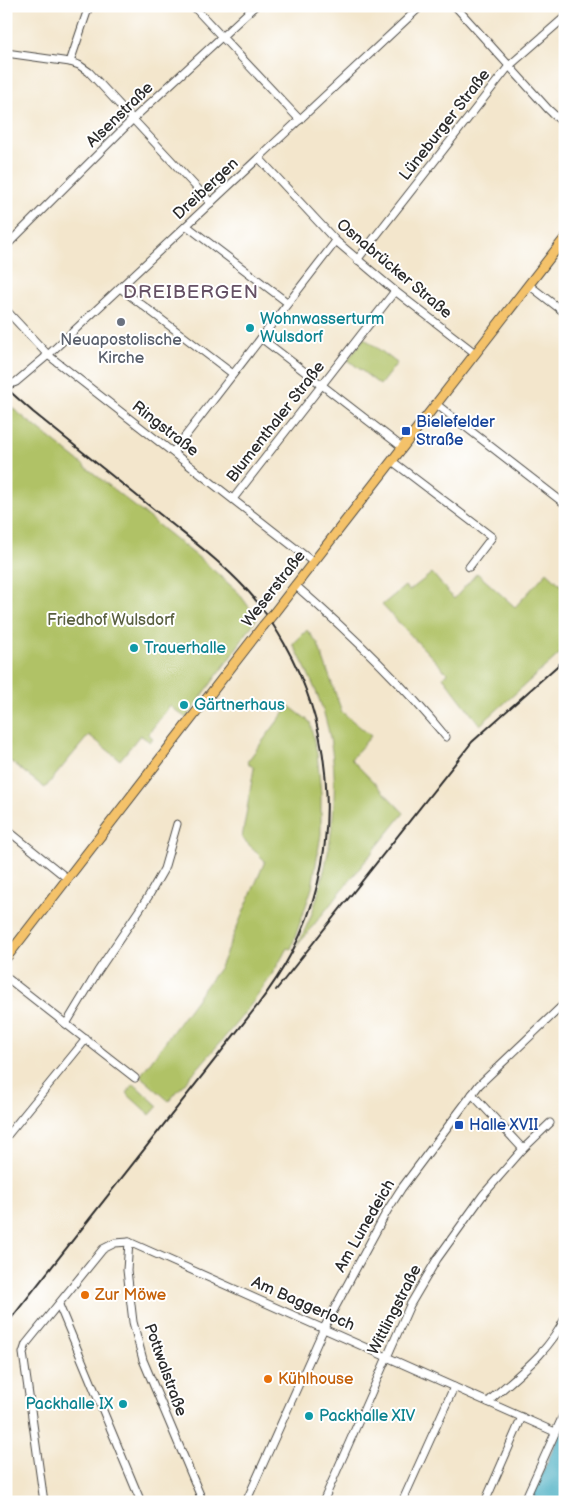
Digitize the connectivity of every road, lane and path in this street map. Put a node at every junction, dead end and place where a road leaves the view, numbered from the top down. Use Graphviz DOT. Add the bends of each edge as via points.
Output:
graph roads {
  1 [pos="88,6"];
  2 [pos="193,6"];
  3 [pos="255,6"];
  4 [pos="421,6"];
  5 [pos="455,6"];
  6 [pos="565,17"];
  7 [pos="222,38"];
  8 [pos="6,53"];
  9 [pos="70,62"];
  10 [pos="509,66"];
  11 [pos="133,119"];
  12 [pos="300,120"];
  13 [pos="565,124"];
  14 [pos="259,158"];
  15 [pos="211,203"];
  16 [pos="187,226"];
  17 [pos="565,238"];
  18 [pos="336,241"];
  19 [pos="6,246"];
  20 [pos="357,260"];
  21 [pos="529,285"];
  22 [pos="120,288"];
  23 [pos="395,291"];
  24 [pos="288,303"];
  25 [pos="6,310"];
  26 [pos="565,313"];
  27 [pos="261,338"];
  28 [pos="475,353"];
  29 [pos="48,355"];
  30 [pos="234,374"];
  31 [pos="6,386"];
  32 [pos="322,386"];
  33 [pos="436,404"];
  34 [pos="402,447"];
  35 [pos="173,452"];
  36 [pos="392,460"];
  37 [pos="233,499"];
  38 [pos="565,504"];
  39 [pos="313,562"];
  40 [pos="469,567"];
  41 [pos="296,585"];
  42 [pos="446,737"];
  43 [pos="177,824"];
  44 [pos="6,829"];
  45 [pos="68,878"];
  46 [pos="6,958"];
  47 [pos="6,977"];
  48 [pos="565,1003"];
  49 [pos="66,1024"];
  50 [pos="86,1039"];
  51 [pos="135,1078"];
  52 [pos="472,1094"];
  53 [pos="550,1123"];
  54 [pos="6,1137"];
  55 [pos="523,1149"];
  56 [pos="129,1242"];
  57 [pos="59,1305"];
  58 [pos="565,1318"];
  59 [pos="324,1328"];
  60 [pos="387,1356"];
  61 [pos="454,1387"];
  62 [pos="488,1402"];
  63 [pos="565,1411"];
  64 [pos="522,1417"];
  65 [pos="555,1432"];
  66 [pos="44,1502"];
  67 [pos="141,1502"];
  68 [pos="203,1502"];
  69 [pos="246,1502"];
  70 [pos="323,1502"];
  71 [pos="402,1502"];
  72 [pos="485,1502"];
  73 [pos="524,1502"];
  1 -- 9 [label="street"];
  2 -- 7 [label="street"];
  3 -- 7 [label="street, Alsenstraße"];
  4 -- 12 [label="street, Dreibergen"];
  5 -- 10 [label="street"];
  6 -- 10 [label="street, Lüneburger Straße"];
  7 -- 11 [label="street, Alsenstraße"];
  7 -- 12 [label="street"];
  8 -- 9 [label="street"];
  9 -- 11 [label="street" via="89,72"];
  10 -- 13 [label="street"];
  10 -- 20 [label="street, Lüneburger Straße"];
  11 -- 15 [label="street"];
  11 -- 19 [label="street, Alsenstraße"];
  12 -- 14 [label="street, Dreibergen"];
  14 -- 15 [label="street, Dreibergen"];
  14 -- 18 [label="street, Osnabrücker Straße"];
  15 -- 16 [label="street, Dreibergen"];
  16 -- 22 [label="street, Dreibergen"];
  16 -- 24 [label="street"];
  17 -- 21 [label="main road, Weserstraße"];
  18 -- 20 [label="street, Osnabrücker Straße"];
  18 -- 24 [label="street"];
  20 -- 23 [label="street, Osnabrücker Straße"];
  21 -- 26 [label="street"];
  21 -- 28 [label="main road, Weserstraße"];
  22 -- 29 [label="street, Dreibergen"];
  22 -- 30 [label="street"];
  23 -- 28 [label="street, Osnabrücker Straße"];
  23 -- 32 [label="street, Blumenthaler Straße"];
  24 -- 27 [label="street"];
  25 -- 29 [label="street, Ringstraße"];
  27 -- 30 [label="street"];
  27 -- 32 [label="street"];
  28 -- 33 [label="main road, Weserstraße"];
  29 -- 31 [label="street, Dreibergen" via="16,382"];
  29 -- 35 [label="street, Ringstraße"];
  30 -- 35 [label="street"];
  32 -- 34 [label="street"];
  32 -- 37 [label="street, Blumenthaler Straße"];
  33 -- 34 [label="main road, Weserstraße"];
  33 -- 38 [label="street"];
  34 -- 36 [label="main road, Weserstraße"];
  35 -- 37 [label="street, Ringstraße"];
  36 -- 39 [label="main road, Weserstraße"];
  36 -- 40 [label="street" via="492,537"];
  37 -- 39 [label="street, Ringstraße"];
  39 -- 41 [label="main road, Weserstraße"];
  41 -- 42 [label="street" via="370,654"];
  41 -- 45 [label="main road, Weserstraße, bridge"];
  43 -- 49 [label="street" via="164,869"];
  44 -- 45 [label="street"];
  45 -- 46 [label="main road, Weserstraße"];
  47 -- 49 [label="street"];
  48 -- 52 [label="street, Am Lunedeich"];
  49 -- 50 [label="street"];
  50 -- 51 [label="street"];
  50 -- 54 [label="street"];
  52 -- 55 [label="street"];
  52 -- 59 [label="street, Am Lunedeich" via="387,1211"];
  53 -- 55 [label="street, Wittlingstraße"];
  55 -- 60 [label="street, Wittlingstraße" via="483,1195 437,1259 410,1305"];
  56 -- 57 [label="street" via="115,1243 103,1249"];
  56 -- 59 [label="street, Am Baggerloch"];
  56 -- 68 [label="street, Pottwalstraße" via="127,1270 132,1322 144,1360"];
  57 -- 66 [label="street" via="26,1344 24,1353"];
  57 -- 67 [label="street"];
  58 -- 62 [label="street" via="547,1347"];
  59 -- 60 [label="street, Am Baggerloch"];
  59 -- 69 [label="street, Am Lunedeich"];
  60 -- 61 [label="street, Am Baggerloch"];
  60 -- 70 [label="street, Wittlingstraße"];
  61 -- 62 [label="street, Am Baggerloch"];
  61 -- 71 [label="street"];
  62 -- 64 [label="street, Am Baggerloch"];
  63 -- 65 [label="street"];
  64 -- 65 [label="street, Am Baggerloch"];
  64 -- 72 [label="street"];
  65 -- 73 [label="street"];
}
